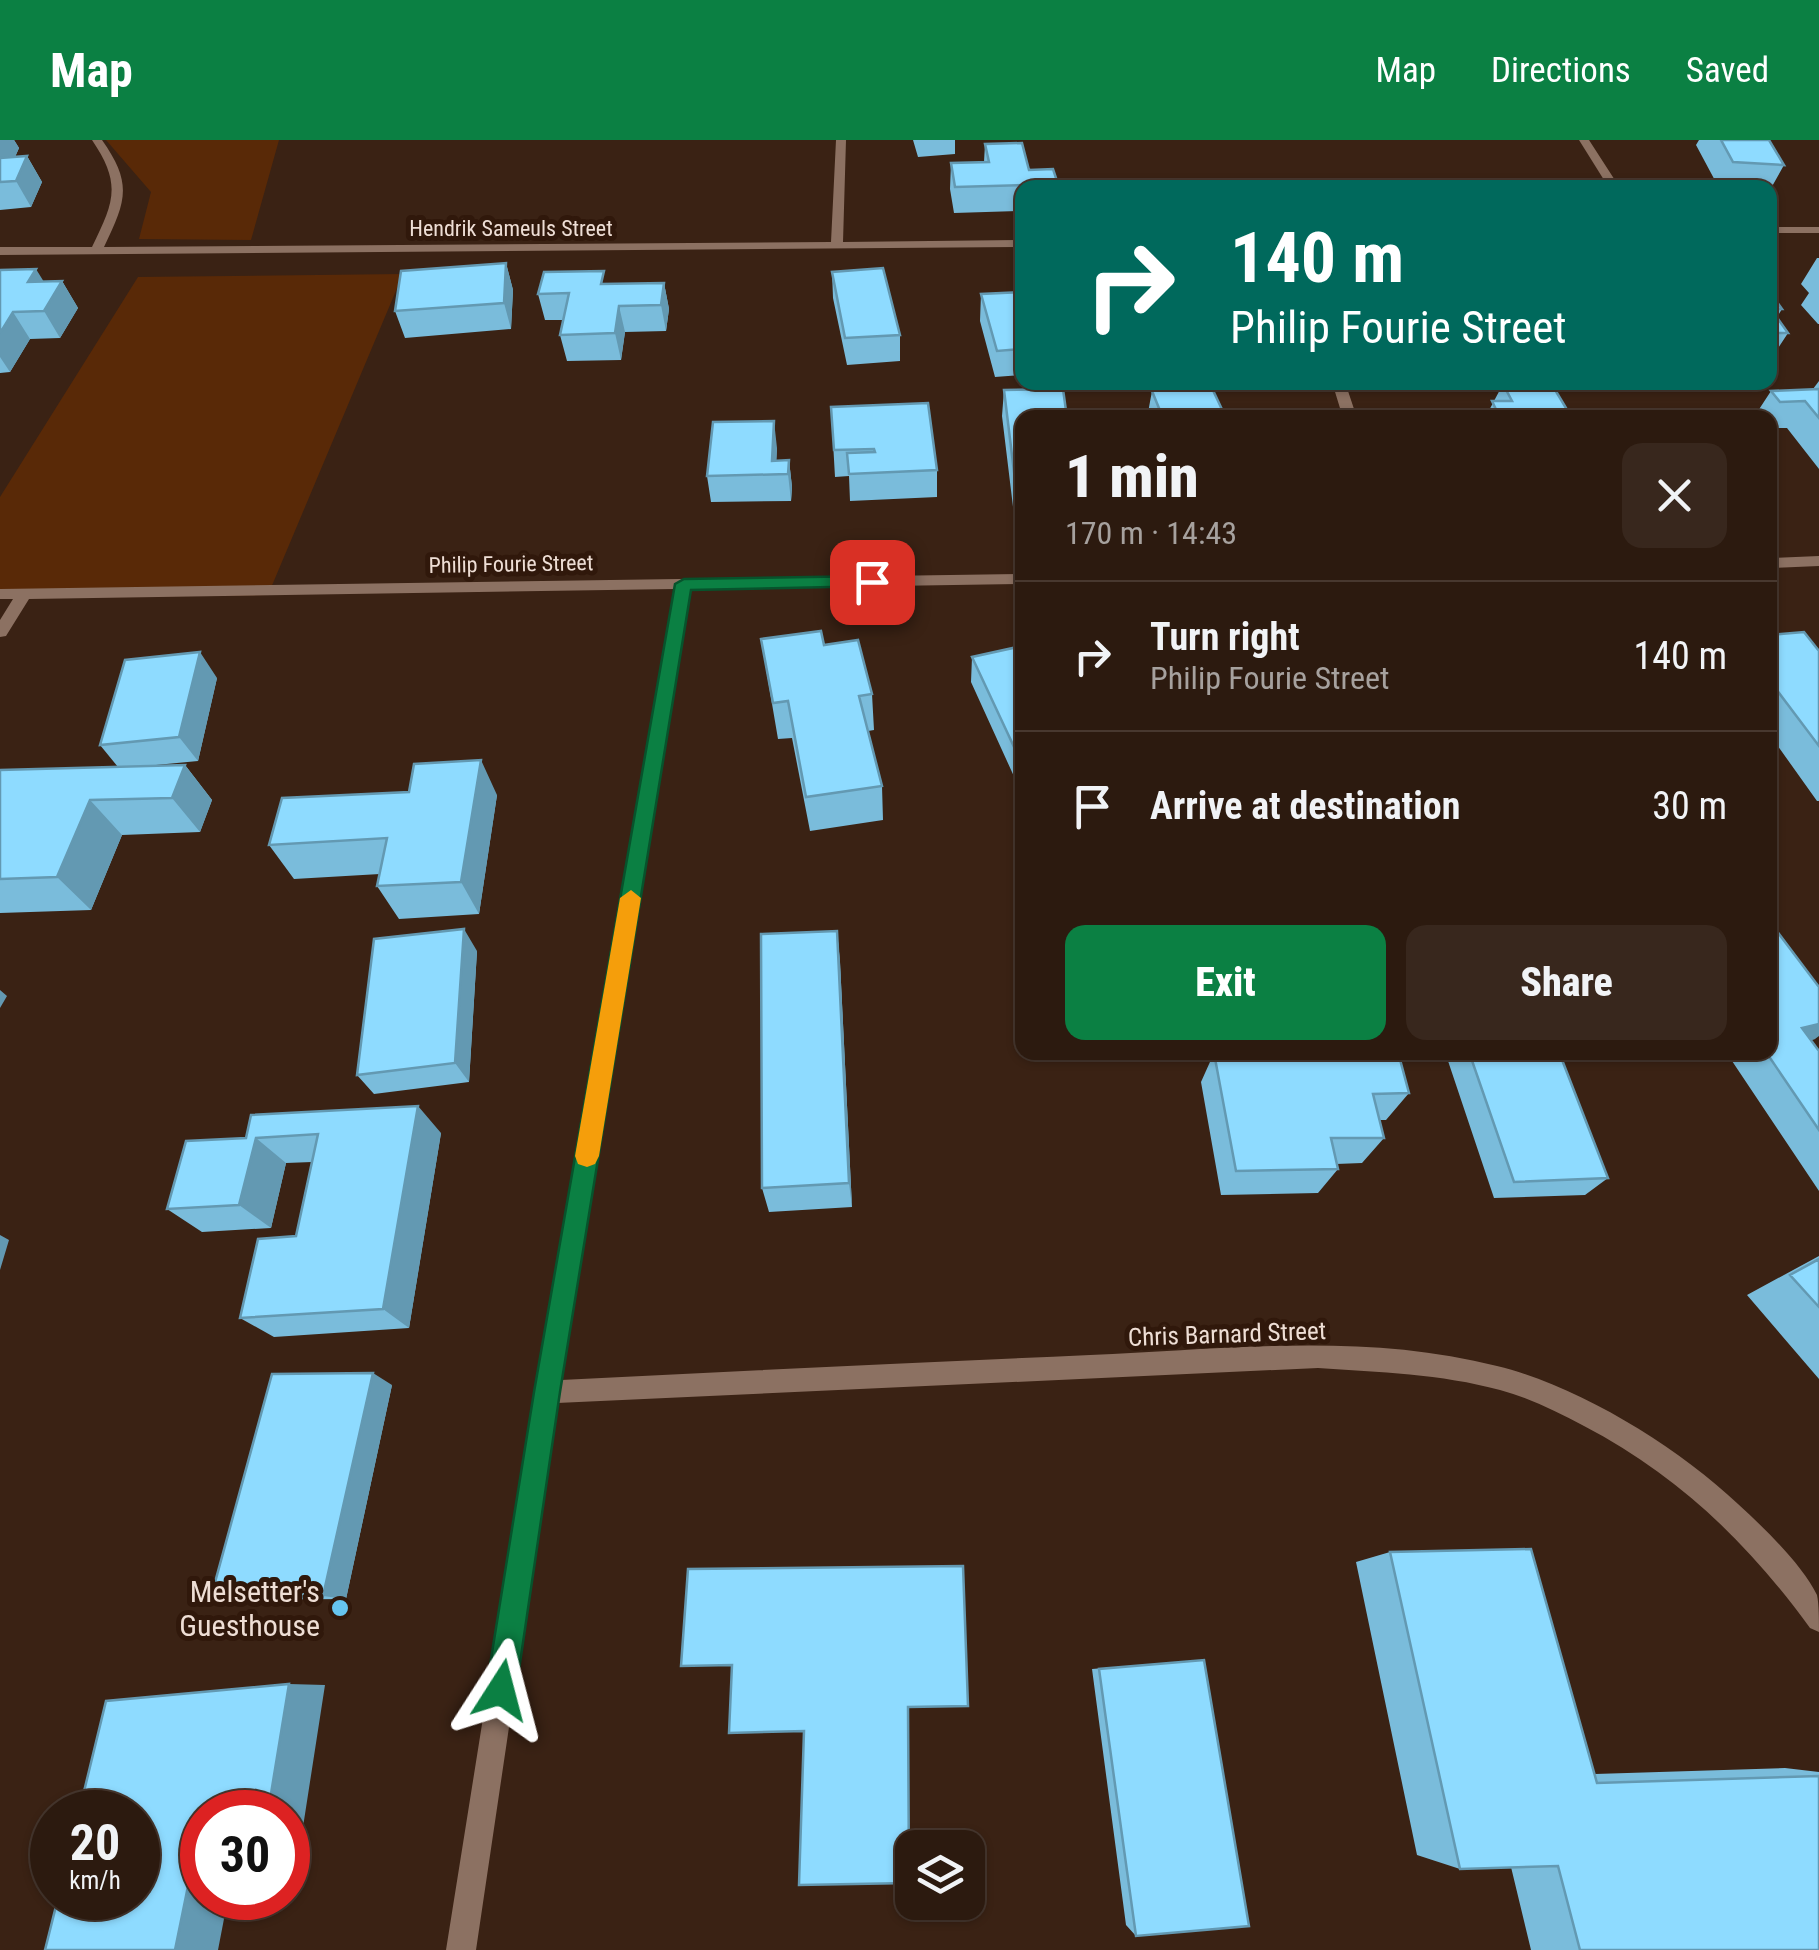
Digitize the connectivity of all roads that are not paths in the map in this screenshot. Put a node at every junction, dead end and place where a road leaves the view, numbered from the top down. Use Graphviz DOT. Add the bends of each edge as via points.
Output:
graph roads {
  1 [pos="97,140"];
  2 [pos="841,140"];
  3 [pos="1584,140"];
  4 [pos="1610,180"];
  5 [pos="1777,230"];
  6 [pos="1819,230"];
  7 [pos="1015,244"];
  8 [pos="837,246"];
  9 [pos="98,250"];
  10 [pos="0,252"];
  11 [pos="1819,561"];
  12 [pos="1777,563"];
  13 [pos="1015,579"];
  14 [pos="684,584"];
  15 [pos="25,593"];
  16 [pos="0,594"];
  17 [pos="0,632"];
  18 [pos="547,1392"];
  19 [pos="1819,1619"];
  20 [pos="461,1950"];
  1 -- 9 [label="street" via="113,161 122,192"];
  2 -- 8 [label="street"];
  3 -- 4 [label="street"];
  5 -- 6 [label="street"];
  7 -- 8 [label="street, Hendrik Sameuls Street"];
  8 -- 9 [label="street, Hendrik Sameuls Street"];
  9 -- 10 [label="street, Hendrik Sameuls Street"];
  11 -- 12 [label="street"];
  13 -- 14 [label="street, Philip Fourie Street"];
  14 -- 15 [label="street, Philip Fourie Street"];
  14 -- 18 [label="street"];
  15 -- 16 [label="street, Philip Fourie Street"];
  15 -- 17 [label="street"];
  18 -- 19 [label="street, Chris Barnard Street" via="1318,1356 1430,1364 1524,1385 1682,1468 1778,1560"];
  18 -- 20 [label="street"];
}
